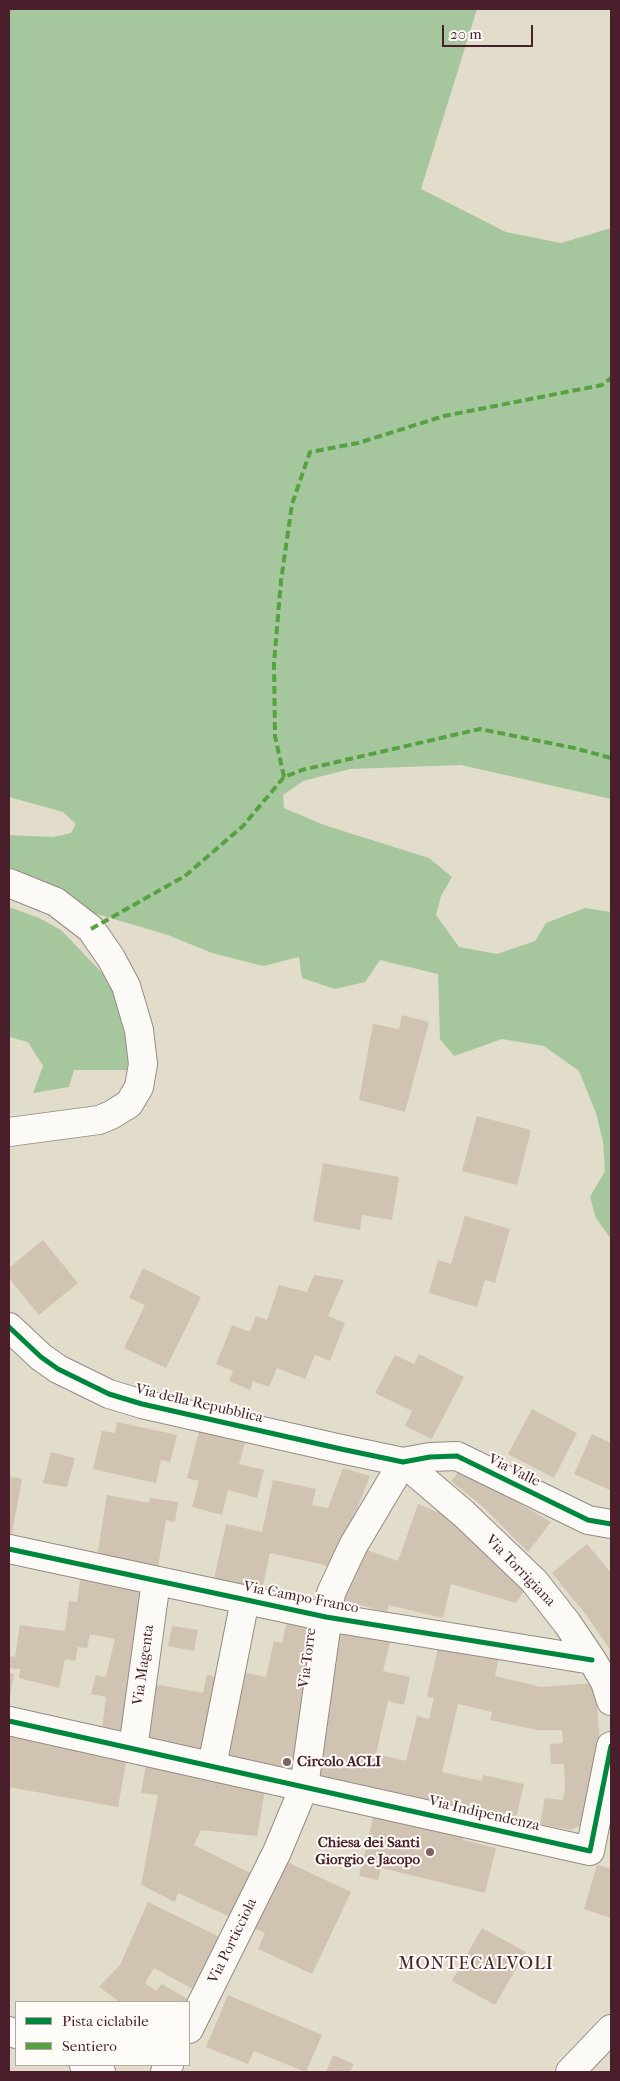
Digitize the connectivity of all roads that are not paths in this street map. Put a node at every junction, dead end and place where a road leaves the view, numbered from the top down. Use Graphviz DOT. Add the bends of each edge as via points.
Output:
graph roads {
  1 [pos="9,883"];
  2 [pos="9,1132"];
  3 [pos="9,1327"];
  4 [pos="403,1462"];
  5 [pos="611,1524"];
  6 [pos="9,1550"];
  7 [pos="156,1581"];
  8 [pos="245,1600"];
  9 [pos="326,1617"];
  10 [pos="592,1660"];
  11 [pos="611,1701"];
  12 [pos="9,1721"];
  13 [pos="611,1746"];
  14 [pos="133,1749"];
  15 [pos="212,1766"];
  16 [pos="304,1787"];
  17 [pos="277,1852"];
  18 [pos="190,2027"];
  19 [pos="611,2029"];
  20 [pos="86,2066"];
  21 [pos="100,2072"];
  22 [pos="570,2072"];
  1 -- 2 [label="street" via="56,902 91,929 126,986 139,1030 143,1064 139,1087 128,1104 111,1115 99,1120"];
  3 -- 4 [label="street, Via della Repubblica" via="58,1369 109,1394"];
  4 -- 5 [label="street, Via Valle" via="458,1456 588,1520"];
  4 -- 9 [label="street, Via Torre" via="353,1546 331,1593"];
  4 -- 10 [label="street, Via Torrigiana" via="464,1514 534,1581"];
  6 -- 7 [label="street, Via Campo Franco"];
  7 -- 8 [label="street, Via Campo Franco"];
  7 -- 14 [label="street, Via Magenta"];
  8 -- 9 [label="street, Via Campo Franco"];
  8 -- 15 [label="street"];
  9 -- 10 [label="street, Via Campo Franco"];
  9 -- 16 [label="street, Via Torre"];
  10 -- 11 [label="street, Via Torrigiana" via="605,1682"];
  12 -- 14 [label="street, Via Indipendenza"];
  13 -- 16 [label="street, Via Indipendenza" via="590,1851"];
  14 -- 15 [label="street, Via Indipendenza"];
  15 -- 16 [label="street, Via Indipendenza"];
  16 -- 17 [label="street, Via Torre"];
  17 -- 18 [label="street, Via Porticciola"];
  19 -- 22 [label="street"];
  20 -- 21 [label="street"];
}
